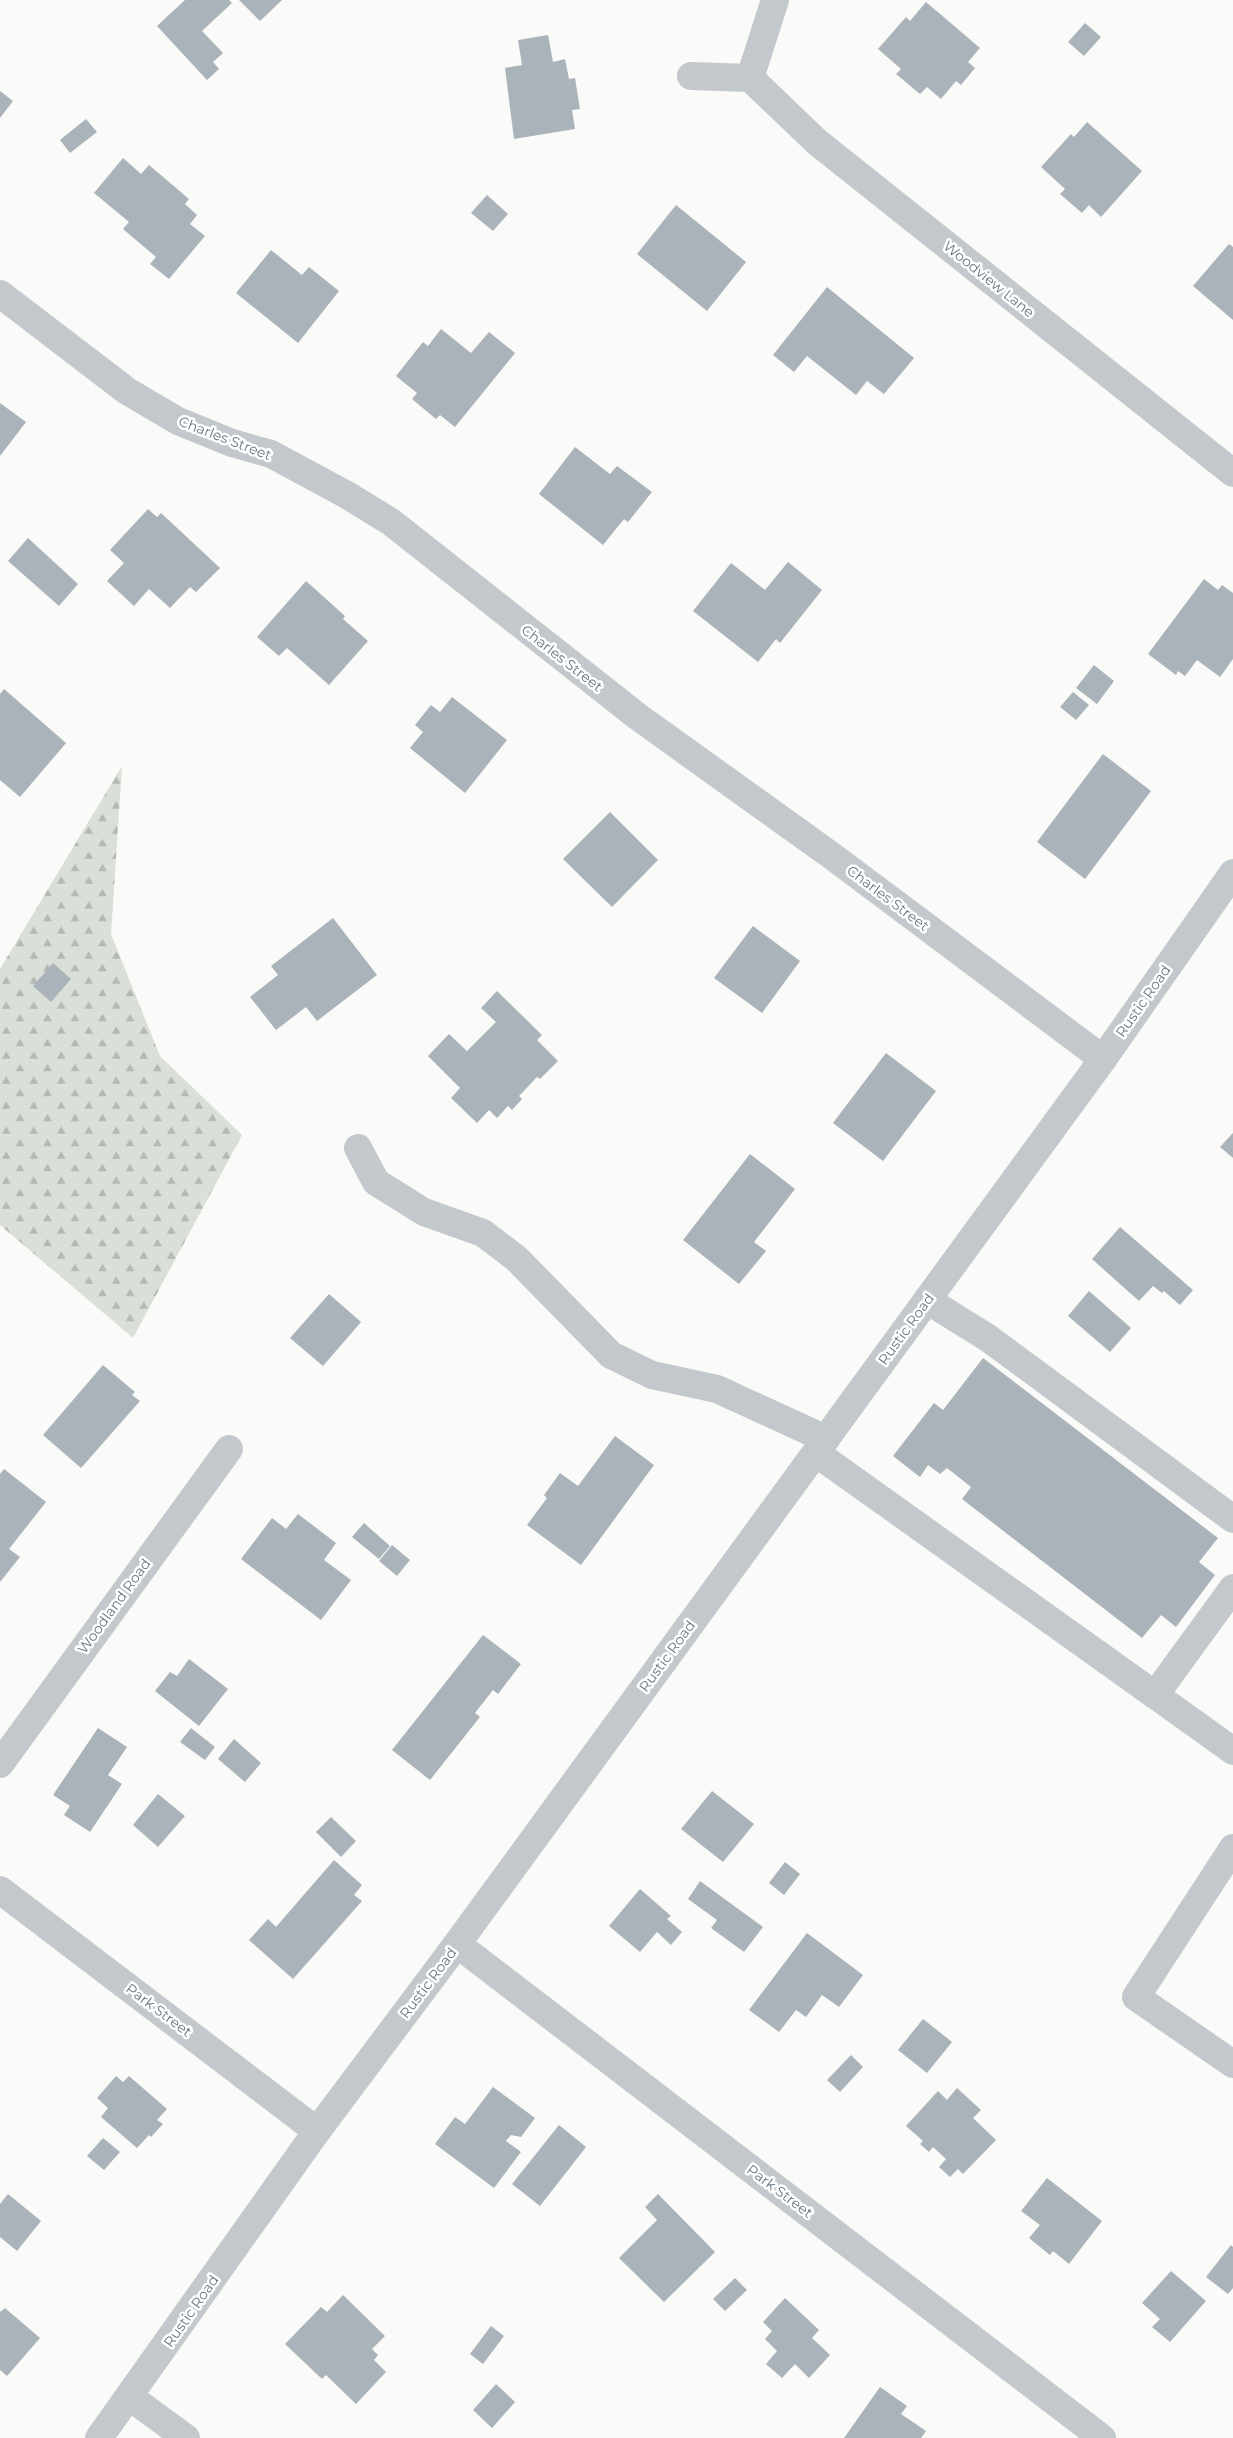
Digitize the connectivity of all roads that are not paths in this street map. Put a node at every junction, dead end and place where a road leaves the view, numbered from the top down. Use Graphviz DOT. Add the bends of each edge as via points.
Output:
graph roads {
  1 [pos="775,0"];
  2 [pos="691,76"];
  3 [pos="750,78"];
  4 [pos="0,294"];
  5 [pos="1233,473"];
  6 [pos="1233,873"];
  7 [pos="1103,1059"];
  8 [pos="358,1148"];
  9 [pos="927,1300"];
  10 [pos="821,1446"];
  11 [pos="229,1449"];
  12 [pos="1233,1518"];
  13 [pos="1233,1588"];
  14 [pos="1155,1694"];
  15 [pos="1233,1751"];
  16 [pos="0,1764"];
  17 [pos="1233,1848"];
  18 [pos="0,1890"];
  19 [pos="457,1944"];
  20 [pos="1233,2064"];
  21 [pos="317,2131"];
  22 [pos="130,2397"];
  23 [pos="99,2438"];
  24 [pos="186,2438"];
  25 [pos="1102,2438"];
  1 -- 3 [label="street"];
  2 -- 3 [label="street"];
  3 -- 5 [label="street, Woodview Lane" via="817,142"];
  4 -- 7 [label="street, Charles Street" via="135,396 178,421 232,443 271,454 390,522 637,716 832,856"];
  6 -- 7 [label="street, Rustic Road"];
  7 -- 9 [label="street, Rustic Road"];
  8 -- 10 [label="street" via="376,1182 424,1212 484,1233 517,1258 612,1355 652,1375 717,1389"];
  9 -- 10 [label="street, Rustic Road"];
  9 -- 12 [label="street" via="988,1338"];
  10 -- 14 [label="street"];
  10 -- 19 [label="street, Rustic Road"];
  11 -- 16 [label="street, Woodland Road"];
  13 -- 14 [label="street"];
  14 -- 15 [label="street"];
  17 -- 20 [label="street" via="1136,1997"];
  18 -- 21 [label="street, Park Street"];
  19 -- 21 [label="street, Rustic Road"];
  19 -- 25 [label="street, Park Street"];
  21 -- 22 [label="street, Rustic Road"];
  22 -- 23 [label="street, Rustic Road"];
  22 -- 24 [label="street"];
}
